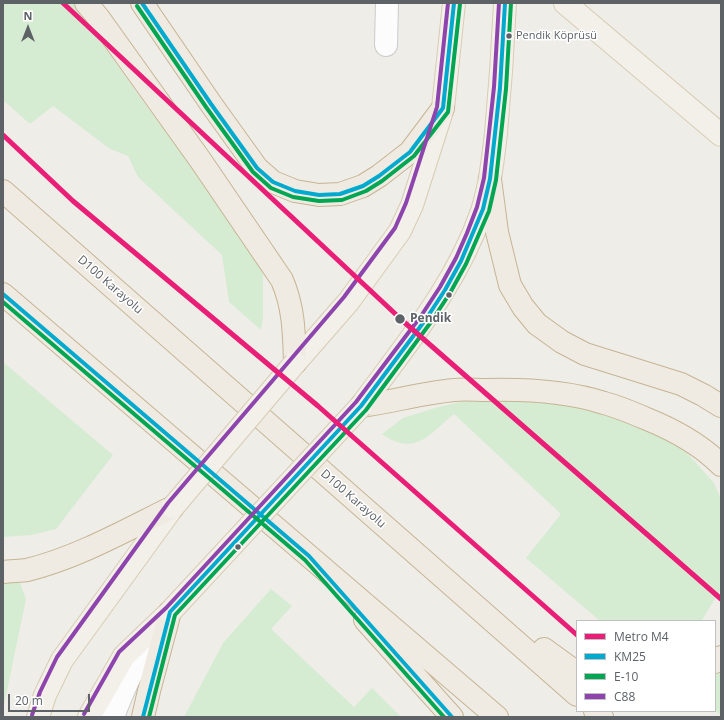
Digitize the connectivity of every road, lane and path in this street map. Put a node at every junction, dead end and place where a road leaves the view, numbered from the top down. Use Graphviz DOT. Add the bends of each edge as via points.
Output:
graph roads {
  1 [pos="86,3"];
  2 [pos="142,3"];
  3 [pos="387,3"];
  4 [pos="454,3"];
  5 [pos="505,3"];
  6 [pos="565,3"];
  7 [pos="386,45"];
  8 [pos="444,108"];
  9 [pos="721,135"];
  10 [pos="491,170"];
  11 [pos="3,191"];
  12 [pos="3,294"];
  13 [pos="3,308"];
  14 [pos="35,321"];
  15 [pos="295,363"];
  16 [pos="361,406"];
  17 [pos="721,406"];
  18 [pos="721,465"];
  19 [pos="173,507"];
  20 [pos="414,552"];
  21 [pos="309,556"];
  22 [pos="3,572"];
  23 [pos="170,612"];
  24 [pos="576,672"];
  25 [pos="576,694"];
  26 [pos="38,717"];
  27 [pos="89,717"];
  28 [pos="113,717"];
  29 [pos="143,717"];
  30 [pos="452,717"];
  31 [pos="496,717"];
  1 -- 15 [label="highway" via="201,161 282,280 293,318"];
  2 -- 8 [label="highway" via="257,168 273,182 295,191 319,195 340,194 363,186 410,152"];
  3 -- 7 [label="lane"];
  4 -- 8 [label="main road"];
  5 -- 10 [label="main road" via="500,88"];
  6 -- 9 [label="main road"];
  8 -- 15 [label="main road" via="412,205 400,231 349,301"];
  10 -- 16 [label="main road" via="482,209 461,261 426,319"];
  10 -- 17 [label="highway" via="497,232 510,285 537,324 562,342 585,354 681,384"];
  11 -- 20 [label="highway, D100 Karayolu"];
  12 -- 14 [label="highway"];
  13 -- 14 [label="highway"];
  14 -- 21 [label="highway"];
  15 -- 19 [label="main road, bridge"];
  16 -- 18 [label="highway" via="454,390 534,391 572,395 604,403 663,425 687,438"];
  16 -- 23 [label="main road, bridge"];
  19 -- 22 [label="highway" via="63,559 26,570"];
  19 -- 26 [label="main road" via="62,660 45,695"];
  20 -- 24 [label="highway"];
  20 -- 25 [label="highway, D100 Karayolu"];
  21 -- 30 [label="highway"];
  21 -- 31 [label="highway"];
  23 -- 27 [label="main road" via="124,656"];
  23 -- 28 [label="lane" via="143,651"];
  23 -- 29 [label="highway"];
}
